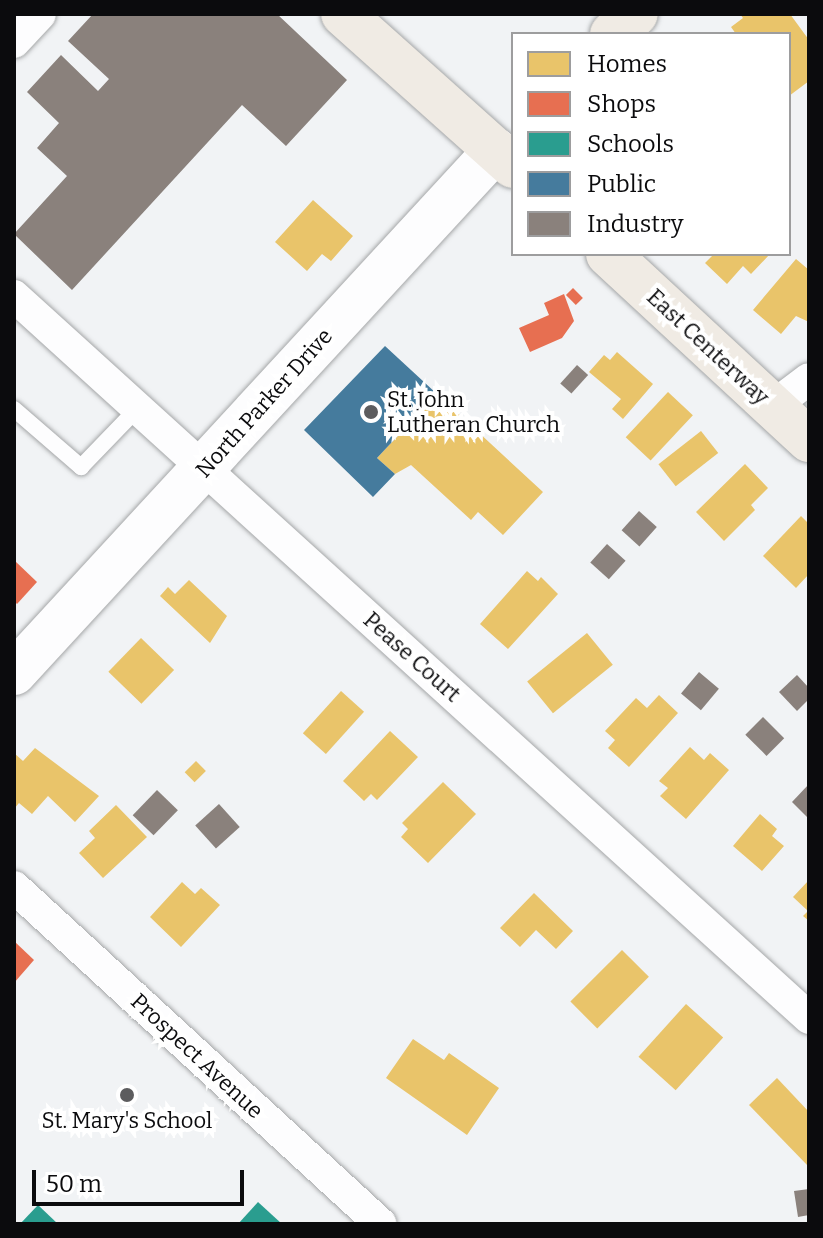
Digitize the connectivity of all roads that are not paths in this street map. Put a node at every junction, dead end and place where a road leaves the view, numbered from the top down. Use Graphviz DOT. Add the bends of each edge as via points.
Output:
graph roads {
  1 [pos="40,14"];
  2 [pos="343,14"];
  3 [pos="636,14"];
  4 [pos="614,32"];
  5 [pos="14,42"];
  6 [pos="507,149"];
  7 [pos="610,256"];
  8 [pos="16,303"];
  9 [pos="809,379"];
  10 [pos="139,407"];
  11 [pos="772,407"];
  12 [pos="14,409"];
  13 [pos="809,440"];
  14 [pos="205,468"];
  15 [pos="14,673"];
  16 [pos="14,887"];
  17 [pos="809,1018"];
  18 [pos="380,1224"];
  1 -- 5 [label="street"];
  2 -- 6 [label="main road"];
  3 -- 4 [label="main road"];
  6 -- 14 [label="main road, North Parker Drive"];
  7 -- 11 [label="main road, East Centerway"];
  8 -- 10 [label="street, Pease Court"];
  9 -- 11 [label="street"];
  10 -- 12 [label="lane" via="81,467"];
  10 -- 14 [label="street, Pease Court"];
  11 -- 13 [label="main road, East Centerway"];
  14 -- 15 [label="main road, North Parker Drive"];
  14 -- 17 [label="street, Pease Court"];
  16 -- 18 [label="street, Prospect Avenue"];
}
